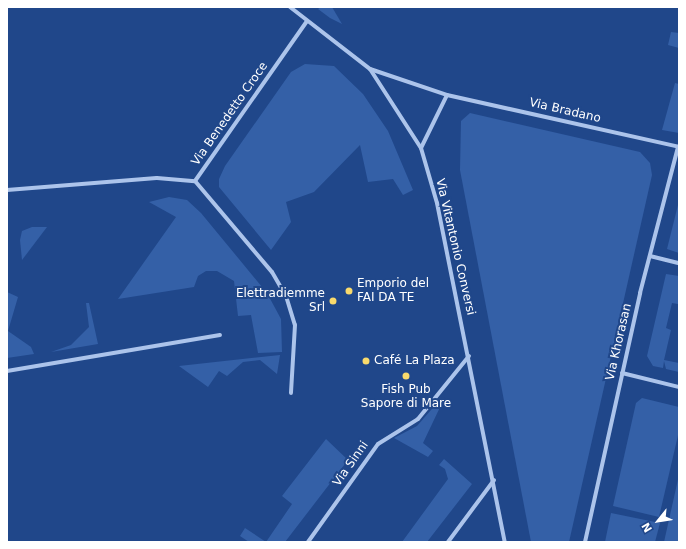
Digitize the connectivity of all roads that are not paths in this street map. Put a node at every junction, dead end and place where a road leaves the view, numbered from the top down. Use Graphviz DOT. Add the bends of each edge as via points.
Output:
graph roads {
  1 [pos="290,7"];
  2 [pos="307,21"];
  3 [pos="370,69"];
  4 [pos="447,95"];
  5 [pos="678,147"];
  6 [pos="421,148"];
  7 [pos="194,181"];
  8 [pos="7,190"];
  9 [pos="650,256"];
  10 [pos="679,263"];
  11 [pos="220,335"];
  12 [pos="469,356"];
  13 [pos="7,371"];
  14 [pos="622,373"];
  15 [pos="679,387"];
  16 [pos="292,393"];
  17 [pos="494,480"];
  18 [pos="308,542"];
  19 [pos="448,542"];
  20 [pos="505,542"];
  21 [pos="585,542"];
  1 -- 2 [label="street, Via Vitantonio Conversi"];
  2 -- 3 [label="street, Via Vitantonio Conversi"];
  2 -- 7 [label="street, Via Benedetto Croce"];
  3 -- 4 [label="street, Via Bradano"];
  3 -- 6 [label="street, Via Vitantonio Conversi"];
  4 -- 5 [label="street, Via Bradano"];
  4 -- 6 [label="street"];
  5 -- 9 [label="street, Via Khorasan"];
  6 -- 12 [label="street, Via Vitantonio Conversi" via="437,203"];
  7 -- 8 [label="street, Via Benedetto Croce" via="156,178"];
  7 -- 16 [label="street" via="272,272 286,296 295,325"];
  9 -- 10 [label="street"];
  9 -- 14 [label="street, Via Khorasan"];
  11 -- 13 [label="street"];
  12 -- 17 [label="street, Via Vitantonio Conversi"];
  12 -- 18 [label="street, Via Sinni" via="418,419 378,444"];
  14 -- 15 [label="street"];
  14 -- 21 [label="street, Via Khorasan"];
  17 -- 19 [label="street"];
  17 -- 20 [label="street, Via Vitantonio Conversi"];
}
